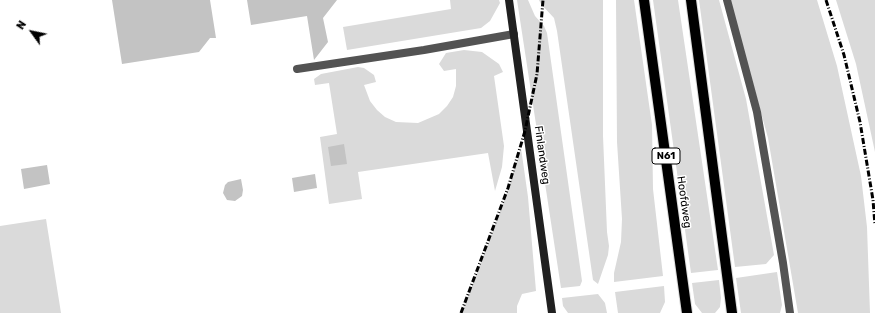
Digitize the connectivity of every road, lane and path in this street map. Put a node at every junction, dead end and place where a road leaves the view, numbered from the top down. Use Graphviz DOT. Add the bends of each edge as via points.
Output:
graph roads {
  1 [pos="510,0"];
  2 [pos="644,0"];
  3 [pos="691,0"];
  4 [pos="727,0"];
  5 [pos="514,34"];
  6 [pos="297,69"];
  7 [pos="552,313"];
  8 [pos="687,313"];
  9 [pos="732,313"];
  10 [pos="790,313"];
  1 -- 5 [label="street, Finlandweg"];
  2 -- 8 [label="main road, Hoofdweg / N61"];
  3 -- 9 [label="main road"];
  4 -- 10 [label="street" via="757,112"];
  5 -- 6 [label="street"];
  5 -- 7 [label="street, Finlandweg"];
}
